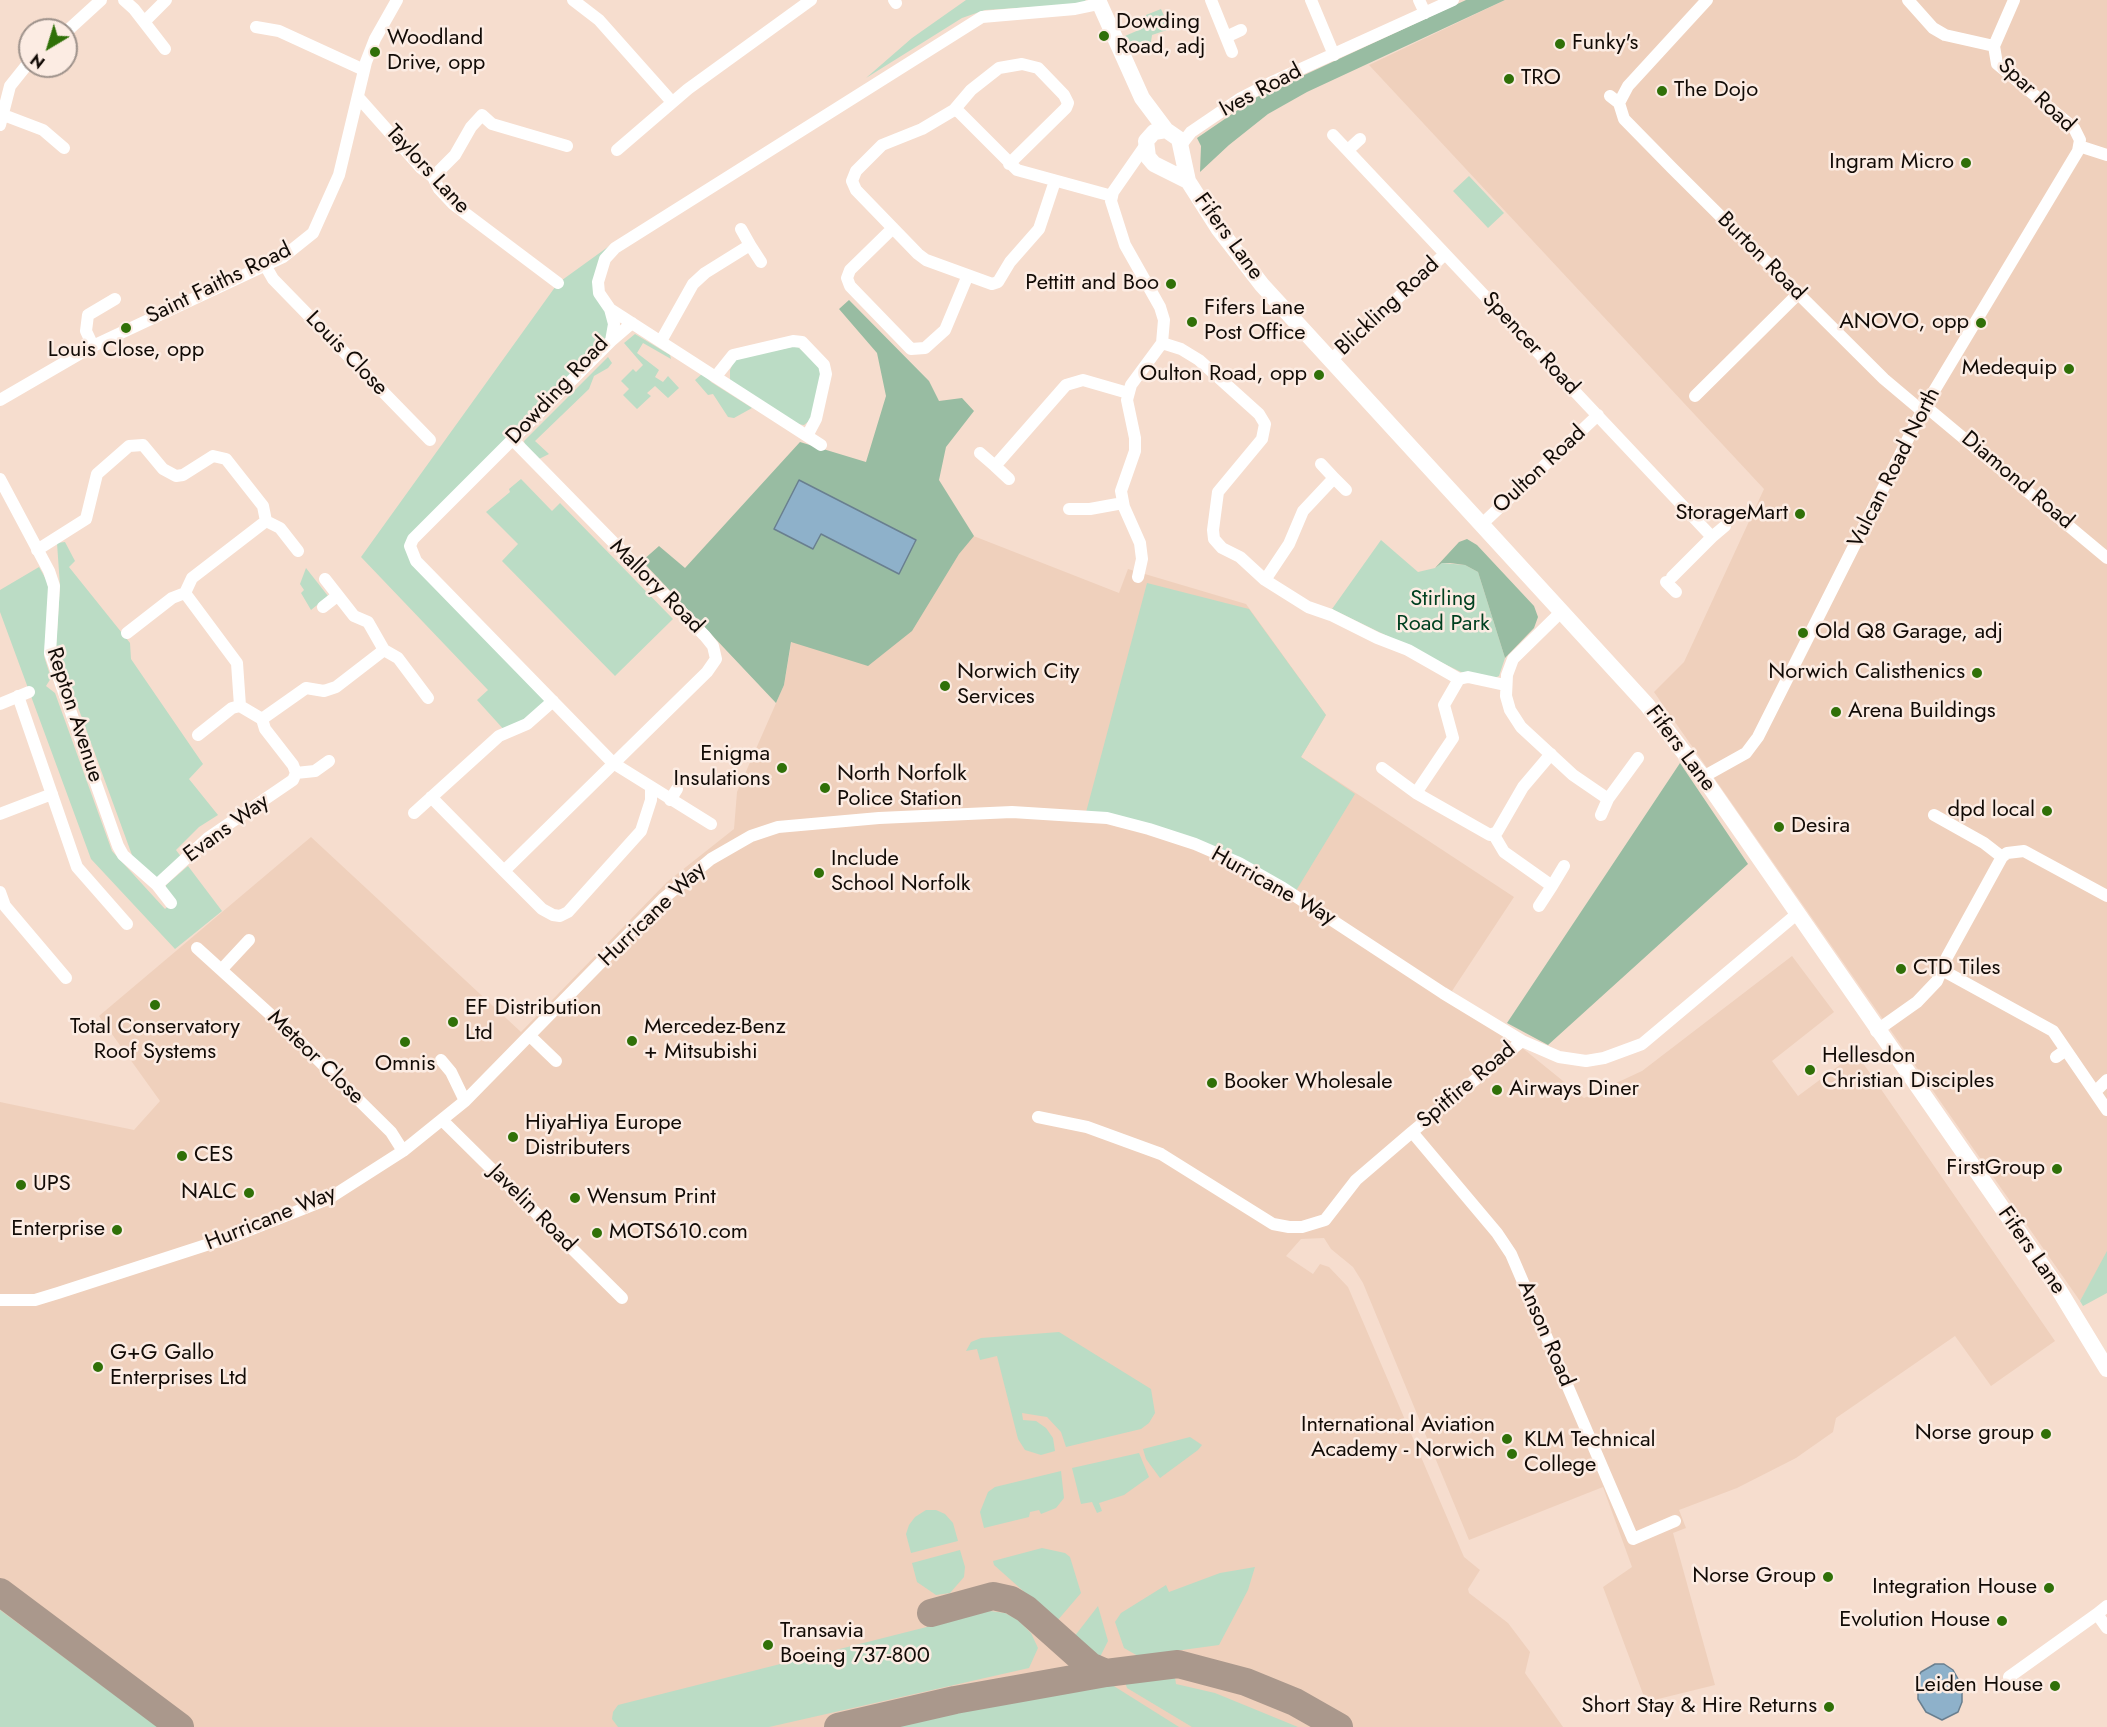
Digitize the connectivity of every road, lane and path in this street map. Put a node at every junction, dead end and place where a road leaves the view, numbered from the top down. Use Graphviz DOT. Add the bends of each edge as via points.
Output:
graph roads {
  1 [pos="101,0"];
  2 [pos="124,0"];
  3 [pos="166,0"];
  4 [pos="397,0"];
  5 [pos="573,0"];
  6 [pos="811,0"];
  7 [pos="1211,0"];
  8 [pos="1311,0"];
  9 [pos="1419,0"];
  10 [pos="1453,0"];
  11 [pos="1707,0"];
  12 [pos="1908,0"];
  13 [pos="2014,0"];
  14 [pos="1099,2"];
  15 [pos="1425,13"];
  16 [pos="78,21"];
  17 [pos="144,22"];
  18 [pos="256,27"];
  19 [pos="1241,30"];
  20 [pos="1226,37"];
  21 [pos="1994,46"];
  22 [pos="165,49"];
  23 [pos="1232,52"];
  24 [pos="1335,55"];
  25 [pos="364,70"];
  26 [pos="18,76"];
  27 [pos="358,97"];
  28 [pos="1142,98"];
  29 [pos="672,102"];
  30 [pos="954,110"];
  31 [pos="1,119"];
  32 [pos="1333,135"];
  33 [pos="1179,138"];
  34 [pos="1360,139"];
  35 [pos="561,141"];
  36 [pos="1147,142"];
  37 [pos="2079,146"];
  38 [pos="64,148"];
  39 [pos="617,150"];
  40 [pos="1348,150"];
  41 [pos="2107,155"];
  42 [pos="1009,164"];
  43 [pos="1159,165"];
  44 [pos="1125,176"];
  45 [pos="433,177"];
  46 [pos="1055,181"];
  47 [pos="1188,181"];
  48 [pos="1112,196"];
  49 [pos="893,228"];
  50 [pos="741,229"];
  51 [pos="750,245"];
  52 [pos="1445,254"];
  53 [pos="761,262"];
  54 [pos="265,265"];
  55 [pos="968,275"];
  56 [pos="558,283"];
  57 [pos="1799,293"];
  58 [pos="115,299"];
  59 [pos="610,309"];
  60 [pos="632,322"];
  61 [pos="611,341"];
  62 [pos="661,341"];
  63 [pos="1162,343"];
  64 [pos="93,346"];
  65 [pos="1331,360"];
  66 [pos="717,375"];
  67 [pos="1128,393"];
  68 [pos="1695,396"];
  69 [pos="0,400"];
  70 [pos="1923,408"];
  71 [pos="1598,415"];
  72 [pos="807,436"];
  73 [pos="430,440"];
  74 [pos="513,440"];
  75 [pos="821,445"];
  76 [pos="980,453"];
  77 [pos="1321,464"];
  78 [pos="995,466"];
  79 [pos="1334,478"];
  80 [pos="0,479"];
  81 [pos="1009,479"];
  82 [pos="1346,490"];
  83 [pos="1122,503"];
  84 [pos="1069,509"];
  85 [pos="266,521"];
  86 [pos="1482,524"];
  87 [pos="1725,526"];
  88 [pos="1712,537"];
  89 [pos="37,550"];
  90 [pos="298,550"];
  91 [pos="2107,558"];
  92 [pos="1138,577"];
  93 [pos="325,579"];
  94 [pos="1264,580"];
  95 [pos="1676,592"];
  96 [pos="184,593"];
  97 [pos="338,596"];
  98 [pos="323,607"];
  99 [pos="1562,611"];
  100 [pos="127,633"];
  101 [pos="384,650"];
  102 [pos="1459,679"];
  103 [pos="1505,685"];
  104 [pos="428,698"];
  105 [pos="553,701"];
  106 [pos="0,704"];
  107 [pos="240,706"];
  108 [pos="262,719"];
  109 [pos="198,735"];
  110 [pos="1551,754"];
  111 [pos="1638,758"];
  112 [pos="328,761"];
  113 [pos="613,763"];
  114 [pos="1383,768"];
  115 [pos="296,773"];
  116 [pos="1702,777"];
  117 [pos="651,789"];
  118 [pos="1416,793"];
  119 [pos="52,794"];
  120 [pos="431,797"];
  121 [pos="1608,799"];
  122 [pos="414,813"];
  123 [pos="0,814"];
  124 [pos="1601,815"];
  125 [pos="1934,815"];
  126 [pos="711,824"];
  127 [pos="1494,835"];
  128 [pos="2002,857"];
  129 [pos="1564,866"];
  130 [pos="504,871"];
  131 [pos="157,885"];
  132 [pos="1552,886"];
  133 [pos="0,892"];
  134 [pos="2107,896"];
  135 [pos="171,903"];
  136 [pos="1539,906"];
  137 [pos="1798,913"];
  138 [pos="127,924"];
  139 [pos="249,940"];
  140 [pos="197,948"];
  141 [pos="222,969"];
  142 [pos="1942,970"];
  143 [pos="66,978"];
  144 [pos="1876,1031"];
  145 [pos="531,1037"];
  146 [pos="1522,1041"];
  147 [pos="441,1060"];
  148 [pos="556,1061"];
  149 [pos="2107,1080"];
  150 [pos="2095,1092"];
  151 [pos="465,1101"];
  152 [pos="2107,1110"];
  153 [pos="1038,1117"];
  154 [pos="442,1120"];
  155 [pos="1412,1132"];
  156 [pos="402,1151"];
  157 [pos="622,1298"];
  158 [pos="0,1300"];
  159 [pos="2107,1369"];
  160 [pos="1675,1521"];
  161 [pos="2102,1610"];
  162 [pos="2107,1628"];
  163 [pos="2009,1677"];
  1 -- 16 [label="street"];
  2 -- 17 [label="street"];
  3 -- 17 [label="street"];
  4 -- 25 [label="street, Saint Faiths Road" via="375,39"];
  5 -- 29 [label="street" via="599,20"];
  6 -- 29 [label="street"];
  7 -- 20 [label="street"];
  8 -- 24 [label="street"];
  9 -- 15 [label="street"];
  10 -- 15 [label="street, Ives Road"];
  11 -- 57 [label="street, Burton Road" via="1614,99 1624,119"];
  12 -- 21 [label="street, Spar Road" via="1933,28 1945,35"];
  13 -- 21 [label="street"];
  14 -- 28 [label="street, Fifers Lane"];
  14 -- 59 [label="street, Dowding Road" via="1075,9 991,15 970,23 615,248 605,259 598,282 599,293"];
  15 -- 24 [label="street, Ives Road"];
  17 -- 22 [label="street"];
  18 -- 25 [label="street" via="279,31"];
  19 -- 20 [label="street"];
  20 -- 23 [label="street"];
  21 -- 37 [label="street, Spar Road" via="2001,69 2074,128 2079,134"];
  24 -- 33 [label="street, Ives Road" via="1270,82"];
  25 -- 27 [label="street, Saint Faiths Road"];
  26 -- 31 [label="street" via="10,86"];
  27 -- 45 [label="street, Taylors Lane"];
  27 -- 54 [label="street, Saint Faiths Road" via="339,174 322,217 313,233"];
  28 -- 33 [label="street, Fifers Lane"];
  28 -- 36 [label="street, Fifers Lane"];
  29 -- 39 [label="street"];
  30 -- 42 [label="street"];
  30 -- 42 [label="street" via="971,90 999,68 1022,64 1038,68 1068,103"];
  30 -- 49 [label="street" via="922,129 882,145 852,177 856,190"];
  31 -- 38 [label="street" via="43,130"];
  32 -- 40 [label="street, Spencer Road"];
  33 -- 36 [label="street" via="1160,130"];
  33 -- 43 [label="street" via="1174,162"];
  33 -- 47 [label="street, Fifers Lane"];
  34 -- 40 [label="street"];
  35 -- 45 [label="street" via="492,124 482,115 455,155"];
  36 -- 43 [label="street, Fifers Lane" via="1148,157"];
  36 -- 44 [label="street"];
  37 -- 41 [label="street, Spar Road"];
  37 -- 70 [label="street, Vulcan Road North"];
  40 -- 52 [label="street, Spencer Road"];
  42 -- 46 [label="street" via="1026,174"];
  43 -- 44 [label="street"];
  43 -- 47 [label="street, Fifers Lane"];
  44 -- 48 [label="street"];
  45 -- 56 [label="street, Taylors Lane" via="453,204"];
  46 -- 48 [label="street"];
  46 -- 55 [label="street" via="1039,229 998,282 992,284"];
  47 -- 65 [label="street, Fifers Lane" via="1252,273"];
  48 -- 63 [label="street" via="1113,213 1125,245 1160,307 1164,321"];
  49 -- 55 [label="street" via="926,260"];
  49 -- 55 [label="street" via="850,270 847,278 850,286 911,349 925,348 945,330"];
  50 -- 51 [label="street"];
  51 -- 53 [label="street"];
  51 -- 62 [label="street" via="693,284"];
  52 -- 65 [label="street, Blickling Road"];
  52 -- 71 [label="street, Spencer Road"];
  54 -- 64 [label="street, Saint Faiths Road"];
  54 -- 73 [label="street, Louis Close" via="273,279"];
  57 -- 68 [label="street"];
  57 -- 70 [label="street, Burton Road" via="1884,379"];
  58 -- 64 [label="street" via="88,315 86,331"];
  59 -- 60 [label="street"];
  59 -- 61 [label="street, Dowding Road" via="614,324"];
  60 -- 61 [label="street"];
  60 -- 62 [label="street"];
  61 -- 74 [label="street, Dowding Road"];
  62 -- 66 [label="street"];
  63 -- 67 [label="street"];
  63 -- 94 [label="street" via="1199,360 1259,414 1265,424 1262,439 1218,492 1214,530 1214,539 1222,548 1240,556"];
  64 -- 69 [label="street, Saint Faiths Road"];
  65 -- 86 [label="street, Fifers Lane"];
  66 -- 72 [label="street"];
  66 -- 72 [label="street" via="733,355 802,342 824,365 826,375 816,420"];
  67 -- 78 [label="street" via="1083,380 1073,381"];
  67 -- 83 [label="street" via="1135,451 1123,478"];
  70 -- 91 [label="street, Diamond Road"];
  70 -- 116 [label="street, Vulcan Road North" via="1758,738 1746,753"];
  71 -- 86 [label="street, Oulton Road"];
  71 -- 88 [label="street, Spencer Road"];
  72 -- 75 [label="street"];
  74 -- 105 [label="street, Dowding Road" via="413,539 411,554"];
  74 -- 113 [label="street, Mallory Road" via="713,646 716,659 707,672"];
  76 -- 78 [label="street"];
  77 -- 79 [label="street"];
  78 -- 81 [label="street"];
  79 -- 82 [label="street"];
  79 -- 94 [label="street" via="1303,511 1289,544"];
  80 -- 89 [label="street, Repton Avenue"];
  83 -- 84 [label="street" via="1090,514"];
  83 -- 92 [label="street" via="1140,543"];
  85 -- 89 [label="street" via="262,506 226,459 213,456 176,476 164,469 149,450 136,444 100,468 86,519"];
  85 -- 90 [label="street" via="291,533"];
  85 -- 96 [label="street" via="192,578"];
  86 -- 99 [label="street, Fifers Lane"];
  87 -- 88 [label="street"];
  88 -- 95 [label="street" via="1669,580"];
  89 -- 131 [label="street, Repton Avenue" via="54,586 50,653 118,846"];
  93 -- 97 [label="street"];
  94 -- 102 [label="street" via="1308,607 1408,650"];
  96 -- 100 [label="street" via="178,594 152,621"];
  96 -- 107 [label="street" via="237,663"];
  97 -- 98 [label="street"];
  97 -- 101 [label="street" via="354,616 368,622"];
  99 -- 103 [label="street" via="1517,654"];
  99 -- 116 [label="street, Fifers Lane" via="1647,705"];
  101 -- 104 [label="street" via="424,684"];
  101 -- 108 [label="street" via="331,690 306,688"];
  102 -- 103 [label="street" via="1468,677"];
  102 -- 118 [label="street" via="1444,705 1453,738"];
  103 -- 110 [label="street" via="1515,719"];
  105 -- 113 [label="street, Dowding Road"];
  105 -- 120 [label="street" via="527,724 499,736"];
  106 -- 119 [label="street" via="24,694"];
  107 -- 108 [label="street"];
  107 -- 109 [label="street" via="232,708 214,730"];
  108 -- 115 [label="street"];
  110 -- 121 [label="street"];
  110 -- 127 [label="street" via="1528,779"];
  111 -- 121 [label="street"];
  112 -- 115 [label="street, Evans Way" via="315,771"];
  113 -- 117 [label="street, Dowding Road"];
  113 -- 130 [label="street, Mallory Road"];
  114 -- 118 [label="street"];
  115 -- 131 [label="street, Evans Way" via="286,787 208,838"];
  116 -- 137 [label="street, Fifers Lane"];
  117 -- 126 [label="street, Dowding Road" via="673,795"];
  117 -- 130 [label="street" via="641,831 568,912 560,916 539,913"];
  118 -- 127 [label="street" via="1485,834"];
  119 -- 123 [label="street"];
  119 -- 138 [label="street" via="77,867"];
  120 -- 122 [label="street"];
  120 -- 130 [label="street"];
  121 -- 124 [label="street"];
  125 -- 128 [label="street"];
  127 -- 132 [label="street" via="1504,852"];
  128 -- 134 [label="street" via="2024,851"];
  128 -- 142 [label="street"];
  129 -- 132 [label="street"];
  131 -- 135 [label="street, Repton Avenue"];
  132 -- 136 [label="street"];
  133 -- 143 [label="street" via="5,906"];
  137 -- 144 [label="street, Fifers Lane"];
  137 -- 146 [label="street, Hurricane Way" via="1641,1044 1586,1061 1559,1057"];
  139 -- 141 [label="street"];
  140 -- 141 [label="street, Meteor Close"];
  141 -- 156 [label="street, Meteor Close" via="391,1132"];
  142 -- 144 [label="street" via="1932,988"];
  142 -- 150 [label="street" via="2046,1025 2061,1053"];
  144 -- 159 [label="street, Fifers Lane" via="2059,1290"];
  145 -- 146 [label="street, Hurricane Way" via="664,898 711,859 751,836 778,827 1012,812 1107,818 1195,844 1239,863 1294,894"];
  145 -- 148 [label="street"];
  145 -- 151 [label="street, Hurricane Way"];
  146 -- 155 [label="street, Spitfire Road"];
  147 -- 151 [label="street"];
  149 -- 150 [label="street"];
  150 -- 152 [label="street"];
  151 -- 154 [label="street, Hurricane Way"];
  153 -- 155 [label="street" via="1087,1127 1161,1154 1273,1224 1302,1227 1325,1220 1356,1180"];
  154 -- 156 [label="street, Hurricane Way"];
  154 -- 157 [label="street, Javelin Road"];
  155 -- 160 [label="street, Anson Road" via="1511,1254 1633,1539"];
  156 -- 158 [label="street, Hurricane Way" via="328,1199 237,1235 35,1300"];
  161 -- 162 [label="street"];
  161 -- 163 [label="street"];
}
